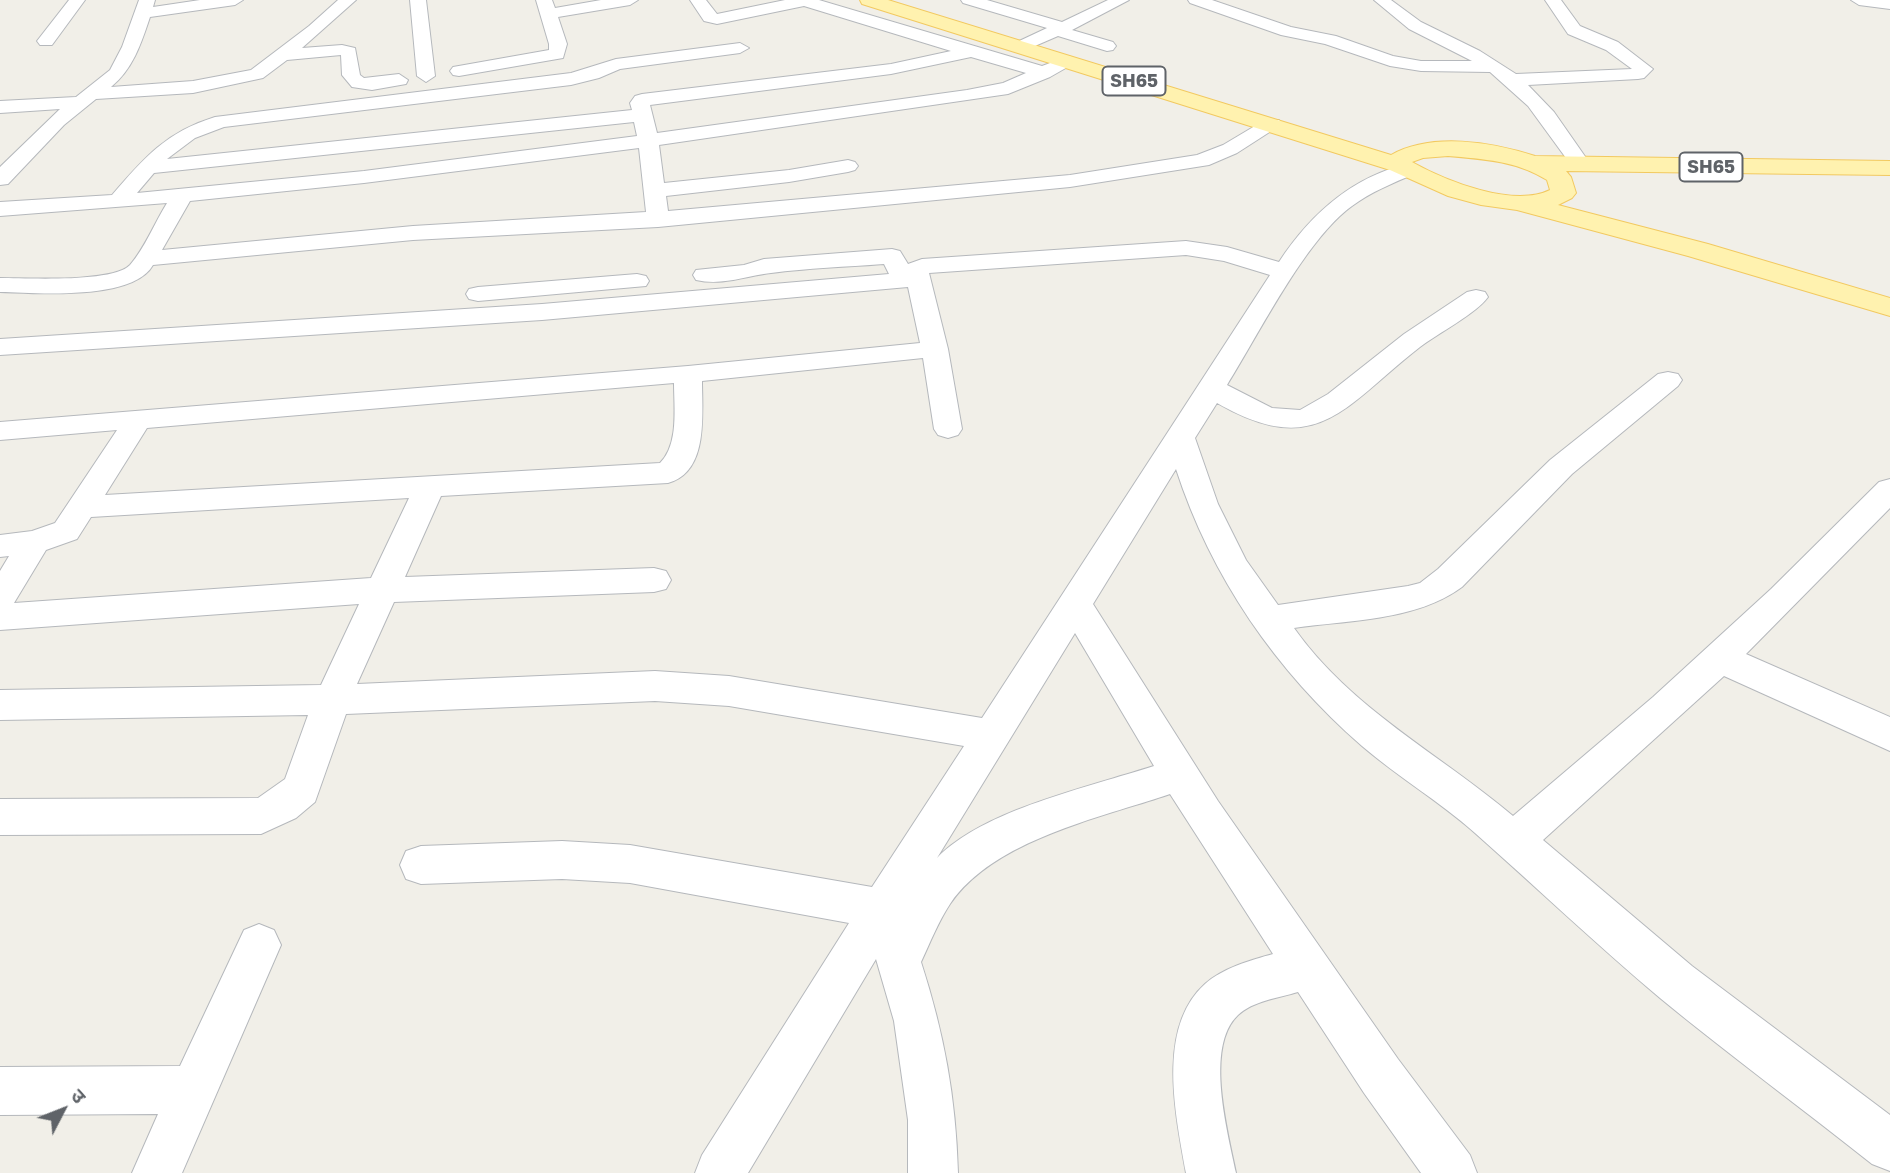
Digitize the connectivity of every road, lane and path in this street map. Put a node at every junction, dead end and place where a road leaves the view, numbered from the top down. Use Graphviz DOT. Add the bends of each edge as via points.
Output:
graph roads {
  1 [pos="77,0"];
  2 [pos="234,0"];
  3 [pos="348,0"];
  4 [pos="418,0"];
  5 [pos="630,0"];
  6 [pos="698,0"];
  7 [pos="803,0"];
  8 [pos="869,0"];
  9 [pos="888,0"];
  10 [pos="970,0"];
  11 [pos="1079,0"];
  12 [pos="1121,0"];
  13 [pos="1196,0"];
  14 [pos="1382,0"];
  15 [pos="1553,0"];
  16 [pos="1865,0"];
  17 [pos="1890,4"];
  18 [pos="145,6"];
  19 [pos="546,7"];
  20 [pos="1102,8"];
  21 [pos="724,19"];
  22 [pos="1058,29"];
  23 [pos="46,41"];
  24 [pos="1026,44"];
  25 [pos="1107,46"];
  26 [pos="740,48"];
  27 [pos="970,52"];
  28 [pos="280,55"];
  29 [pos="534,60"];
  30 [pos="1069,61"];
  31 [pos="1493,67"];
  32 [pos="1044,73"];
  33 [pos="426,76"];
  34 [pos="1514,80"];
  35 [pos="541,84"];
  36 [pos="761,86"];
  37 [pos="85,98"];
  38 [pos="0,107"];
  39 [pos="643,115"];
  40 [pos="1272,124"];
  41 [pos="558,125"];
  42 [pos="648,139"];
  43 [pos="1404,163"];
  44 [pos="1531,163"];
  45 [pos="1581,165"];
  46 [pos="848,166"];
  47 [pos="149,167"];
  48 [pos="1890,168"];
  49 [pos="0,178"];
  50 [pos="655,191"];
  51 [pos="182,196"];
  52 [pos="118,201"];
  53 [pos="1519,203"];
  54 [pos="0,209"];
  55 [pos="658,220"];
  56 [pos="145,259"];
  57 [pos="1285,272"];
  58 [pos="911,279"];
  59 [pos="0,285"];
  60 [pos="1476,297"];
  61 [pos="346,305"];
  62 [pos="1890,307"];
  63 [pos="0,347"];
  64 [pos="935,349"];
  65 [pos="688,374"];
  66 [pos="1668,380"];
  67 [pos="1211,388"];
  68 [pos="139,418"];
  69 [pos="948,429"];
  70 [pos="0,431"];
  71 [pos="1180,437"];
  72 [pos="429,489"];
  73 [pos="1890,489"];
  74 [pos="82,507"];
  75 [pos="35,542"];
  76 [pos="0,546"];
  77 [pos="654,580"];
  78 [pos="383,590"];
  79 [pos="0,598"];
  80 [pos="1075,603"];
  81 [pos="0,617"];
  82 [pos="1269,620"];
  83 [pos="1718,658"];
  84 [pos="332,700"];
  85 [pos="0,705"];
  86 [pos="992,735"];
  87 [pos="1890,735"];
  88 [pos="1179,774"];
  89 [pos="0,817"];
  90 [pos="1513,841"];
  91 [pos="421,865"];
  92 [pos="882,909"];
  93 [pos="259,945"];
  94 [pos="898,960"];
  95 [pos="1307,967"];
  96 [pos="194,1090"];
  97 [pos="0,1091"];
  98 [pos="1890,1146"];
  99 [pos="157,1173"];
  100 [pos="720,1173"];
  101 [pos="933,1173"];
  102 [pos="1211,1173"];
  103 [pos="1452,1173"];
  1 -- 23 [label="street"];
  2 -- 18 [label="street"];
  3 -- 28 [label="street"];
  4 -- 33 [label="street"];
  5 -- 19 [label="street"];
  6 -- 21 [label="street" via="710,17"];
  7 -- 21 [label="street"];
  7 -- 27 [label="street"];
  8 -- 24 [label="main road, SH65"];
  9 -- 24 [label="main road, SH65"];
  10 -- 22 [label="street"];
  11 -- 20 [label="street"];
  12 -- 20 [label="street"];
  13 -- 31 [label="street" via="1390,61"];
  14 -- 31 [label="street" via="1419,30"];
  15 -- 34 [label="street" via="1574,30 1602,40 1644,69 1627,75"];
  16 -- 17 [label="street"];
  18 -- 37 [label="street" via="117,73"];
  19 -- 29 [label="street" via="559,50"];
  20 -- 22 [label="street"];
  21 -- 26 [label="street"];
  22 -- 24 [label="street"];
  22 -- 25 [label="street"];
  24 -- 30 [label="main road, SH65"];
  24 -- 43 [label="main road, SH65"];
  26 -- 35 [label="street" via="616,64 584,77"];
  26 -- 36 [label="street"];
  27 -- 32 [label="street"];
  27 -- 36 [label="street" via="891,69"];
  28 -- 33 [label="street" via="349,52 351,74 359,83"];
  28 -- 37 [label="street" via="257,74 226,82"];
  29 -- 33 [label="street"];
  29 -- 35 [label="street"];
  30 -- 32 [label="street"];
  30 -- 40 [label="main road, SH65"];
  31 -- 34 [label="street"];
  32 -- 42 [label="street" via="1008,88 967,96"];
  34 -- 45 [label="street" via="1558,129"];
  35 -- 41 [label="street"];
  35 -- 47 [label="street" via="222,121 184,134"];
  36 -- 39 [label="street" via="648,98 640,103"];
  37 -- 38 [label="street"];
  37 -- 49 [label="street"];
  39 -- 41 [label="street"];
  39 -- 42 [label="street"];
  40 -- 43 [label="main road, SH65"];
  40 -- 55 [label="street" via="1215,157 1183,165 1070,181"];
  41 -- 47 [label="street"];
  42 -- 50 [label="street"];
  42 -- 51 [label="street"];
  43 -- 44 [label="main road, SH65" via="1448,149"];
  43 -- 53 [label="main road, SH65" via="1436,184"];
  43 -- 57 [label="street" via="1342,201 1319,221"];
  44 -- 45 [label="main road, SH65"];
  44 -- 53 [label="main road, SH65" via="1559,177 1563,193 1553,201"];
  45 -- 48 [label="main road, SH65"];
  46 -- 50 [label="street"];
  47 -- 52 [label="street"];
  50 -- 55 [label="street"];
  51 -- 52 [label="street"];
  51 -- 56 [label="street"];
  52 -- 54 [label="street"];
  53 -- 62 [label="main road"];
  55 -- 56 [label="street" via="413,233"];
  56 -- 59 [label="street" via="138,271 118,280"];
  57 -- 58 [label="street" via="1227,254 1185,248 930,265 917,269"];
  57 -- 67 [label="street"];
  58 -- 61 [label="street" via="892,257"];
  58 -- 63 [label="street" via="542,312"];
  58 -- 64 [label="street"];
  60 -- 67 [label="street" via="1308,417 1265,416"];
  64 -- 65 [label="street"];
  64 -- 69 [label="street"];
  65 -- 68 [label="street"];
  65 -- 72 [label="street" via="686,439 678,466 668,474"];
  66 -- 82 [label="street" via="1561,467 1431,592"];
  67 -- 71 [label="street"];
  68 -- 70 [label="street"];
  68 -- 74 [label="street"];
  71 -- 80 [label="street"];
  71 -- 82 [label="street" via="1203,504 1232,565"];
  72 -- 74 [label="street"];
  72 -- 78 [label="street"];
  73 -- 83 [label="street"];
  74 -- 75 [label="street" via="66,531"];
  75 -- 76 [label="street"];
  75 -- 79 [label="street"];
  77 -- 78 [label="street"];
  78 -- 81 [label="street"];
  78 -- 84 [label="street"];
  80 -- 86 [label="street"];
  80 -- 88 [label="street"];
  82 -- 90 [label="street" via="1325,690"];
  83 -- 87 [label="street"];
  83 -- 90 [label="street"];
  84 -- 85 [label="street"];
  84 -- 86 [label="street" via="676,687 729,691"];
  84 -- 89 [label="street" via="300,790 261,816"];
  86 -- 92 [label="street"];
  88 -- 94 [label="street" via="1019,828 984,845 934,890"];
  88 -- 95 [label="street"];
  90 -- 98 [label="street" via="1676,982"];
  91 -- 92 [label="street" via="562,860 630,864"];
  92 -- 94 [label="street"];
  92 -- 100 [label="street"];
  93 -- 96 [label="street"];
  94 -- 101 [label="street" via="917,1021 932,1120"];
  95 -- 102 [label="street" via="1247,985 1220,999 1203,1025 1195,1073"];
  95 -- 103 [label="street"];
  96 -- 97 [label="street"];
  96 -- 99 [label="street"];
}
